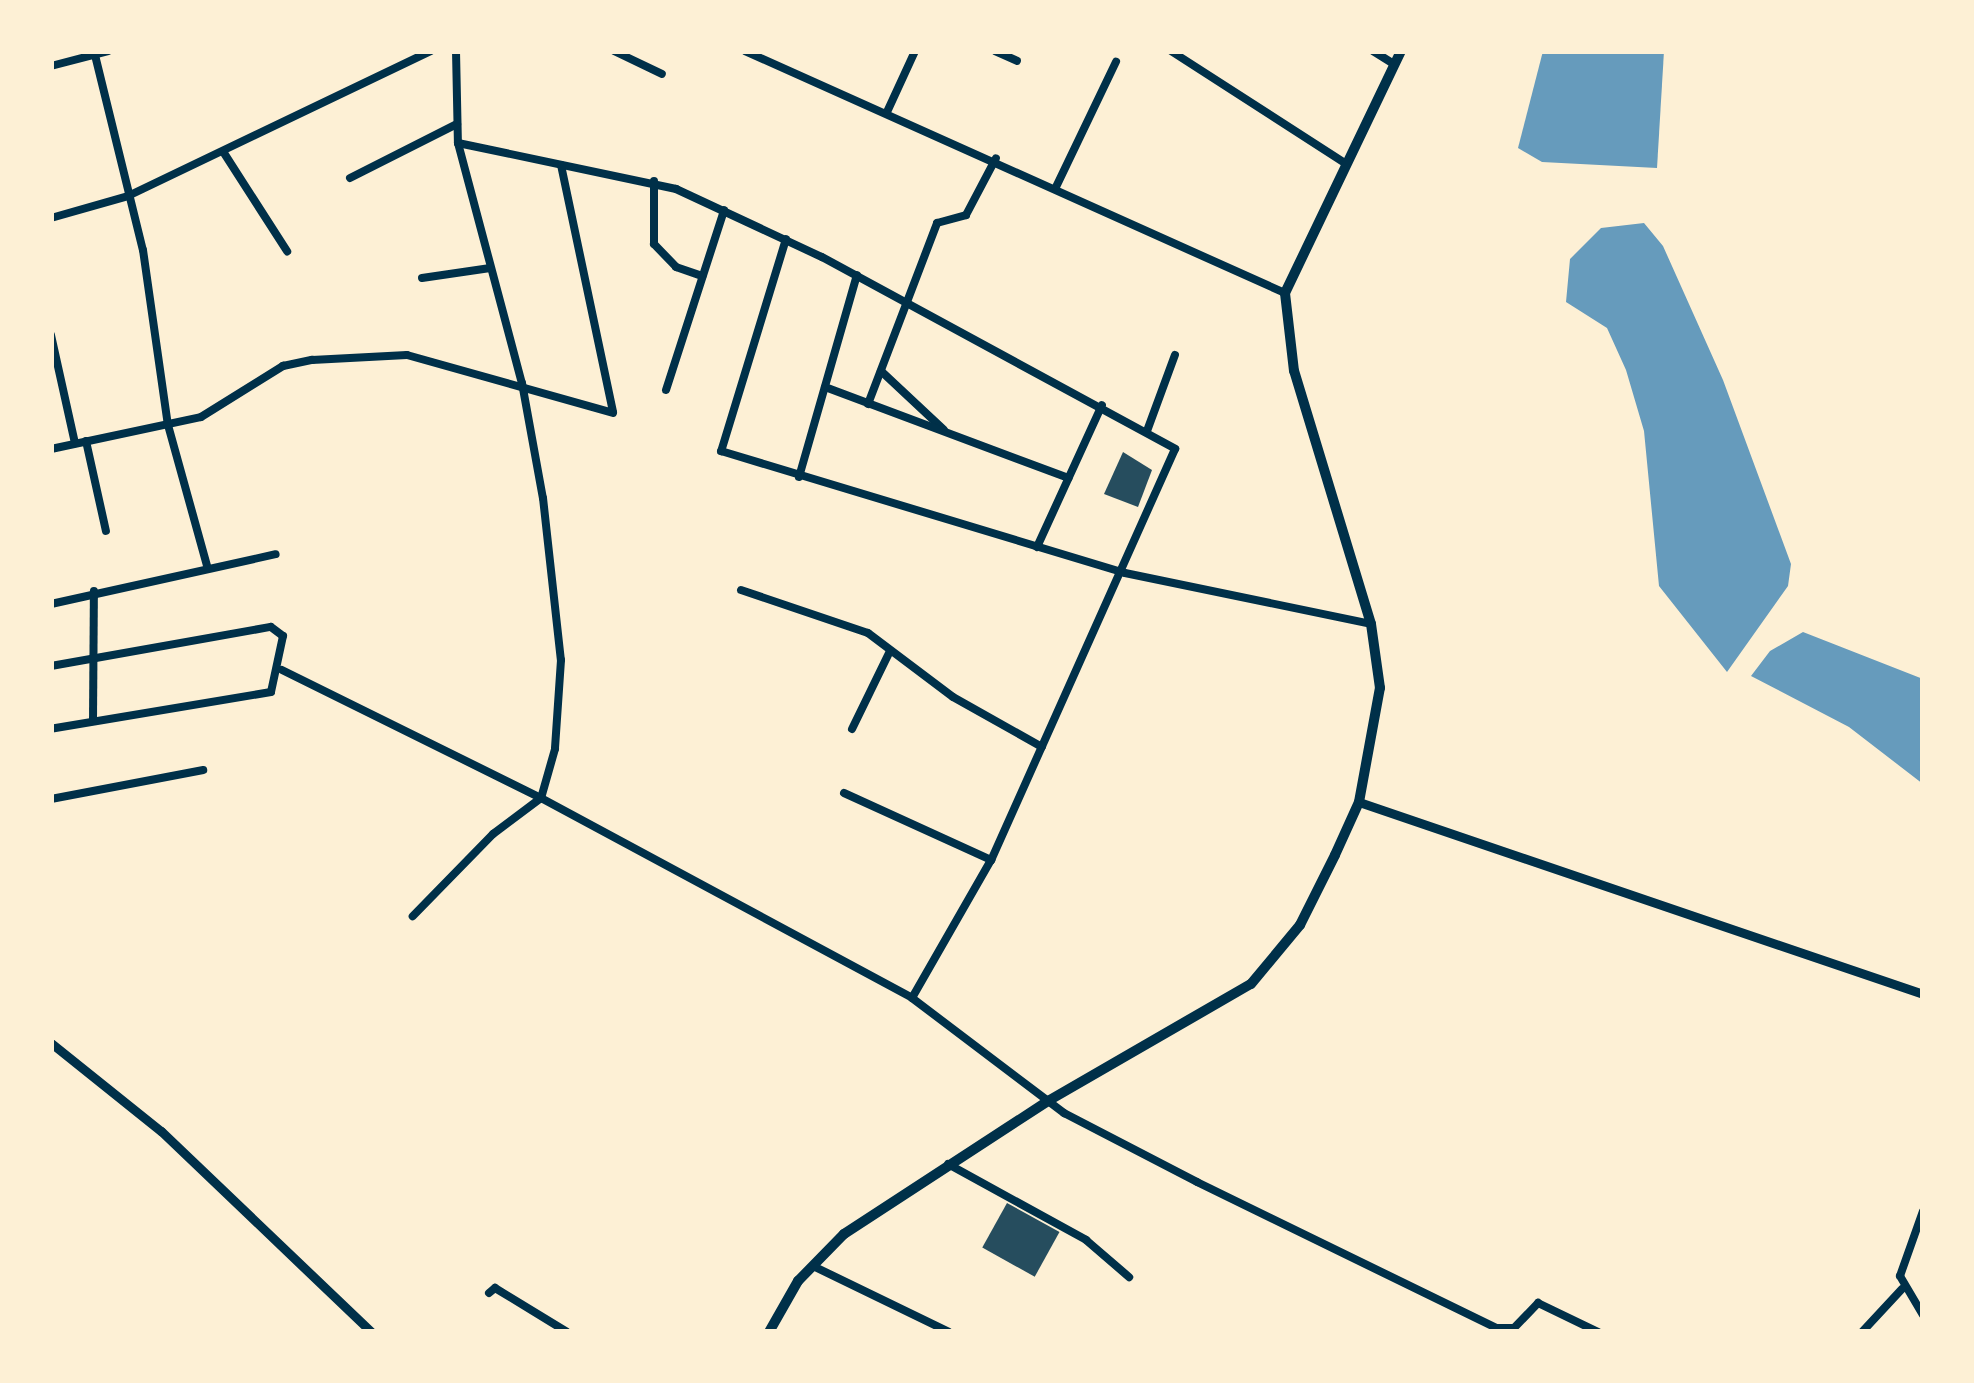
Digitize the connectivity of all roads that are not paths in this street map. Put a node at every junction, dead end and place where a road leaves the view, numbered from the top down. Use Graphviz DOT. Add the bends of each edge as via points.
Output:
graph roads {
  1 [pos="108,51"];
  2 [pos="431,51"];
  3 [pos="456,51"];
  4 [pos="614,51"];
  5 [pos="746,51"];
  6 [pos="915,51"];
  7 [pos="995,51"];
  8 [pos="1171,51"];
  9 [pos="1373,51"];
  10 [pos="1401,51"];
  11 [pos="94,52"];
  12 [pos="1017,61"];
  13 [pos="1116,62"];
  14 [pos="1394,64"];
  15 [pos="51,66"];
  16 [pos="662,74"];
  17 [pos="887,112"];
  18 [pos="457,124"];
  19 [pos="458,143"];
  20 [pos="224,153"];
  21 [pos="995,158"];
  22 [pos="1345,163"];
  23 [pos="561,165"];
  24 [pos="350,178"];
  25 [pos="654,181"];
  26 [pos="1057,187"];
  27 [pos="128,196"];
  28 [pos="724,209"];
  29 [pos="51,218"];
  30 [pos="786,239"];
  31 [pos="287,251"];
  32 [pos="490,268"];
  33 [pos="857,275"];
  34 [pos="702,276"];
  35 [pos="422,278"];
  36 [pos="1286,293"];
  37 [pos="906,303"];
  38 [pos="51,335"];
  39 [pos="1175,355"];
  40 [pos="881,371"];
  41 [pos="522,382"];
  42 [pos="825,387"];
  43 [pos="666,390"];
  44 [pos="868,404"];
  45 [pos="1102,405"];
  46 [pos="168,425"];
  47 [pos="1147,431"];
  48 [pos="945,432"];
  49 [pos="80,442"];
  50 [pos="51,448"];
  51 [pos="799,477"];
  52 [pos="1070,478"];
  53 [pos="106,531"];
  54 [pos="1037,547"];
  55 [pos="276,554"];
  56 [pos="208,569"];
  57 [pos="1124,574"];
  58 [pos="741,590"];
  59 [pos="94,591"];
  60 [pos="51,604"];
  61 [pos="1371,624"];
  62 [pos="889,653"];
  63 [pos="96,656"];
  64 [pos="51,666"];
  65 [pos="282,670"];
  66 [pos="93,721"];
  67 [pos="852,728"];
  68 [pos="51,729"];
  69 [pos="1042,747"];
  70 [pos="203,770"];
  71 [pos="844,793"];
  72 [pos="542,798"];
  73 [pos="51,799"];
  74 [pos="1359,802"];
  75 [pos="992,860"];
  76 [pos="413,916"];
  77 [pos="1923,994"];
  78 [pos="912,998"];
  79 [pos="51,1043"];
  80 [pos="1048,1101"];
  81 [pos="946,1164"];
  82 [pos="1923,1210"];
  83 [pos="812,1265"];
  84 [pos="1129,1277"];
  85 [pos="1902,1288"];
  86 [pos="489,1292"];
  87 [pos="1923,1315"];
  88 [pos="371,1332"];
  89 [pos="567,1332"];
  90 [pos="769,1332"];
  91 [pos="949,1332"];
  92 [pos="1598,1332"];
  93 [pos="1862,1332"];
  1 -- 11 [label="street"];
  2 -- 20 [label="street"];
  3 -- 18 [label="street"];
  4 -- 16 [label="street"];
  5 -- 17 [label="street"];
  6 -- 17 [label="street"];
  7 -- 12 [label="street"];
  8 -- 22 [label="street"];
  9 -- 14 [label="street"];
  10 -- 14 [label="main road"];
  11 -- 15 [label="street"];
  11 -- 27 [label="street"];
  13 -- 26 [label="street"];
  14 -- 22 [label="main road"];
  17 -- 21 [label="street"];
  18 -- 19 [label="street"];
  18 -- 24 [label="street"];
  19 -- 23 [label="street"];
  19 -- 32 [label="street"];
  20 -- 27 [label="street"];
  20 -- 31 [label="street"];
  21 -- 26 [label="street"];
  21 -- 37 [label="street" via="966,215 937,224"];
  22 -- 36 [label="main road"];
  23 -- 25 [label="street"];
  23 -- 41 [label="street" via="613,413"];
  25 -- 28 [label="street"];
  25 -- 34 [label="street" via="654,244 676,266"];
  26 -- 36 [label="street"];
  27 -- 29 [label="street"];
  27 -- 46 [label="street"];
  28 -- 30 [label="street"];
  28 -- 34 [label="street"];
  30 -- 33 [label="street"];
  30 -- 51 [label="street" via="721,452"];
  32 -- 35 [label="street"];
  32 -- 41 [label="street"];
  33 -- 37 [label="street"];
  33 -- 42 [label="street"];
  34 -- 43 [label="street"];
  36 -- 61 [label="main road" via="1294,370"];
  37 -- 40 [label="street"];
  37 -- 45 [label="street"];
  38 -- 49 [label="street"];
  39 -- 47 [label="street"];
  40 -- 44 [label="street"];
  40 -- 48 [label="street"];
  41 -- 46 [label="street" via="406,355 312,360 283,366 201,417"];
  41 -- 72 [label="street" via="561,661 555,749"];
  42 -- 44 [label="street"];
  42 -- 51 [label="street"];
  44 -- 48 [label="street"];
  45 -- 47 [label="street"];
  45 -- 52 [label="street"];
  46 -- 49 [label="street"];
  46 -- 56 [label="street"];
  47 -- 57 [label="street" via="1176,457"];
  48 -- 52 [label="street"];
  49 -- 50 [label="street"];
  49 -- 53 [label="street"];
  51 -- 54 [label="street"];
  52 -- 54 [label="street"];
  54 -- 57 [label="street"];
  55 -- 56 [label="street"];
  56 -- 59 [label="street"];
  57 -- 61 [label="street"];
  57 -- 69 [label="street"];
  58 -- 62 [label="street" via="857,628"];
  59 -- 60 [label="street"];
  59 -- 63 [label="street"];
  61 -- 74 [label="main road" via="1379,718"];
  62 -- 67 [label="street"];
  62 -- 69 [label="street"];
  63 -- 64 [label="street"];
  63 -- 65 [label="street" via="276,627"];
  63 -- 66 [label="street"];
  65 -- 66 [label="street" via="272,692"];
  65 -- 72 [label="street"];
  66 -- 68 [label="street"];
  69 -- 75 [label="street"];
  70 -- 73 [label="street"];
  71 -- 75 [label="street"];
  72 -- 76 [label="street"];
  72 -- 78 [label="street"];
  74 -- 77 [label="street"];
  74 -- 80 [label="main road" via="1300,925 1251,984"];
  75 -- 78 [label="street"];
  78 -- 80 [label="street"];
  79 -- 88 [label="street" via="161,1131"];
  80 -- 81 [label="main road"];
  80 -- 92 [label="street" via="1498,1328 1514,1328 1538,1303"];
  81 -- 83 [label="main road"];
  81 -- 84 [label="street" via="1086,1240"];
  82 -- 85 [label="street"];
  83 -- 90 [label="main road"];
  83 -- 91 [label="street"];
  85 -- 87 [label="street"];
  85 -- 93 [label="street"];
  86 -- 89 [label="street" via="495,1288"];
}
